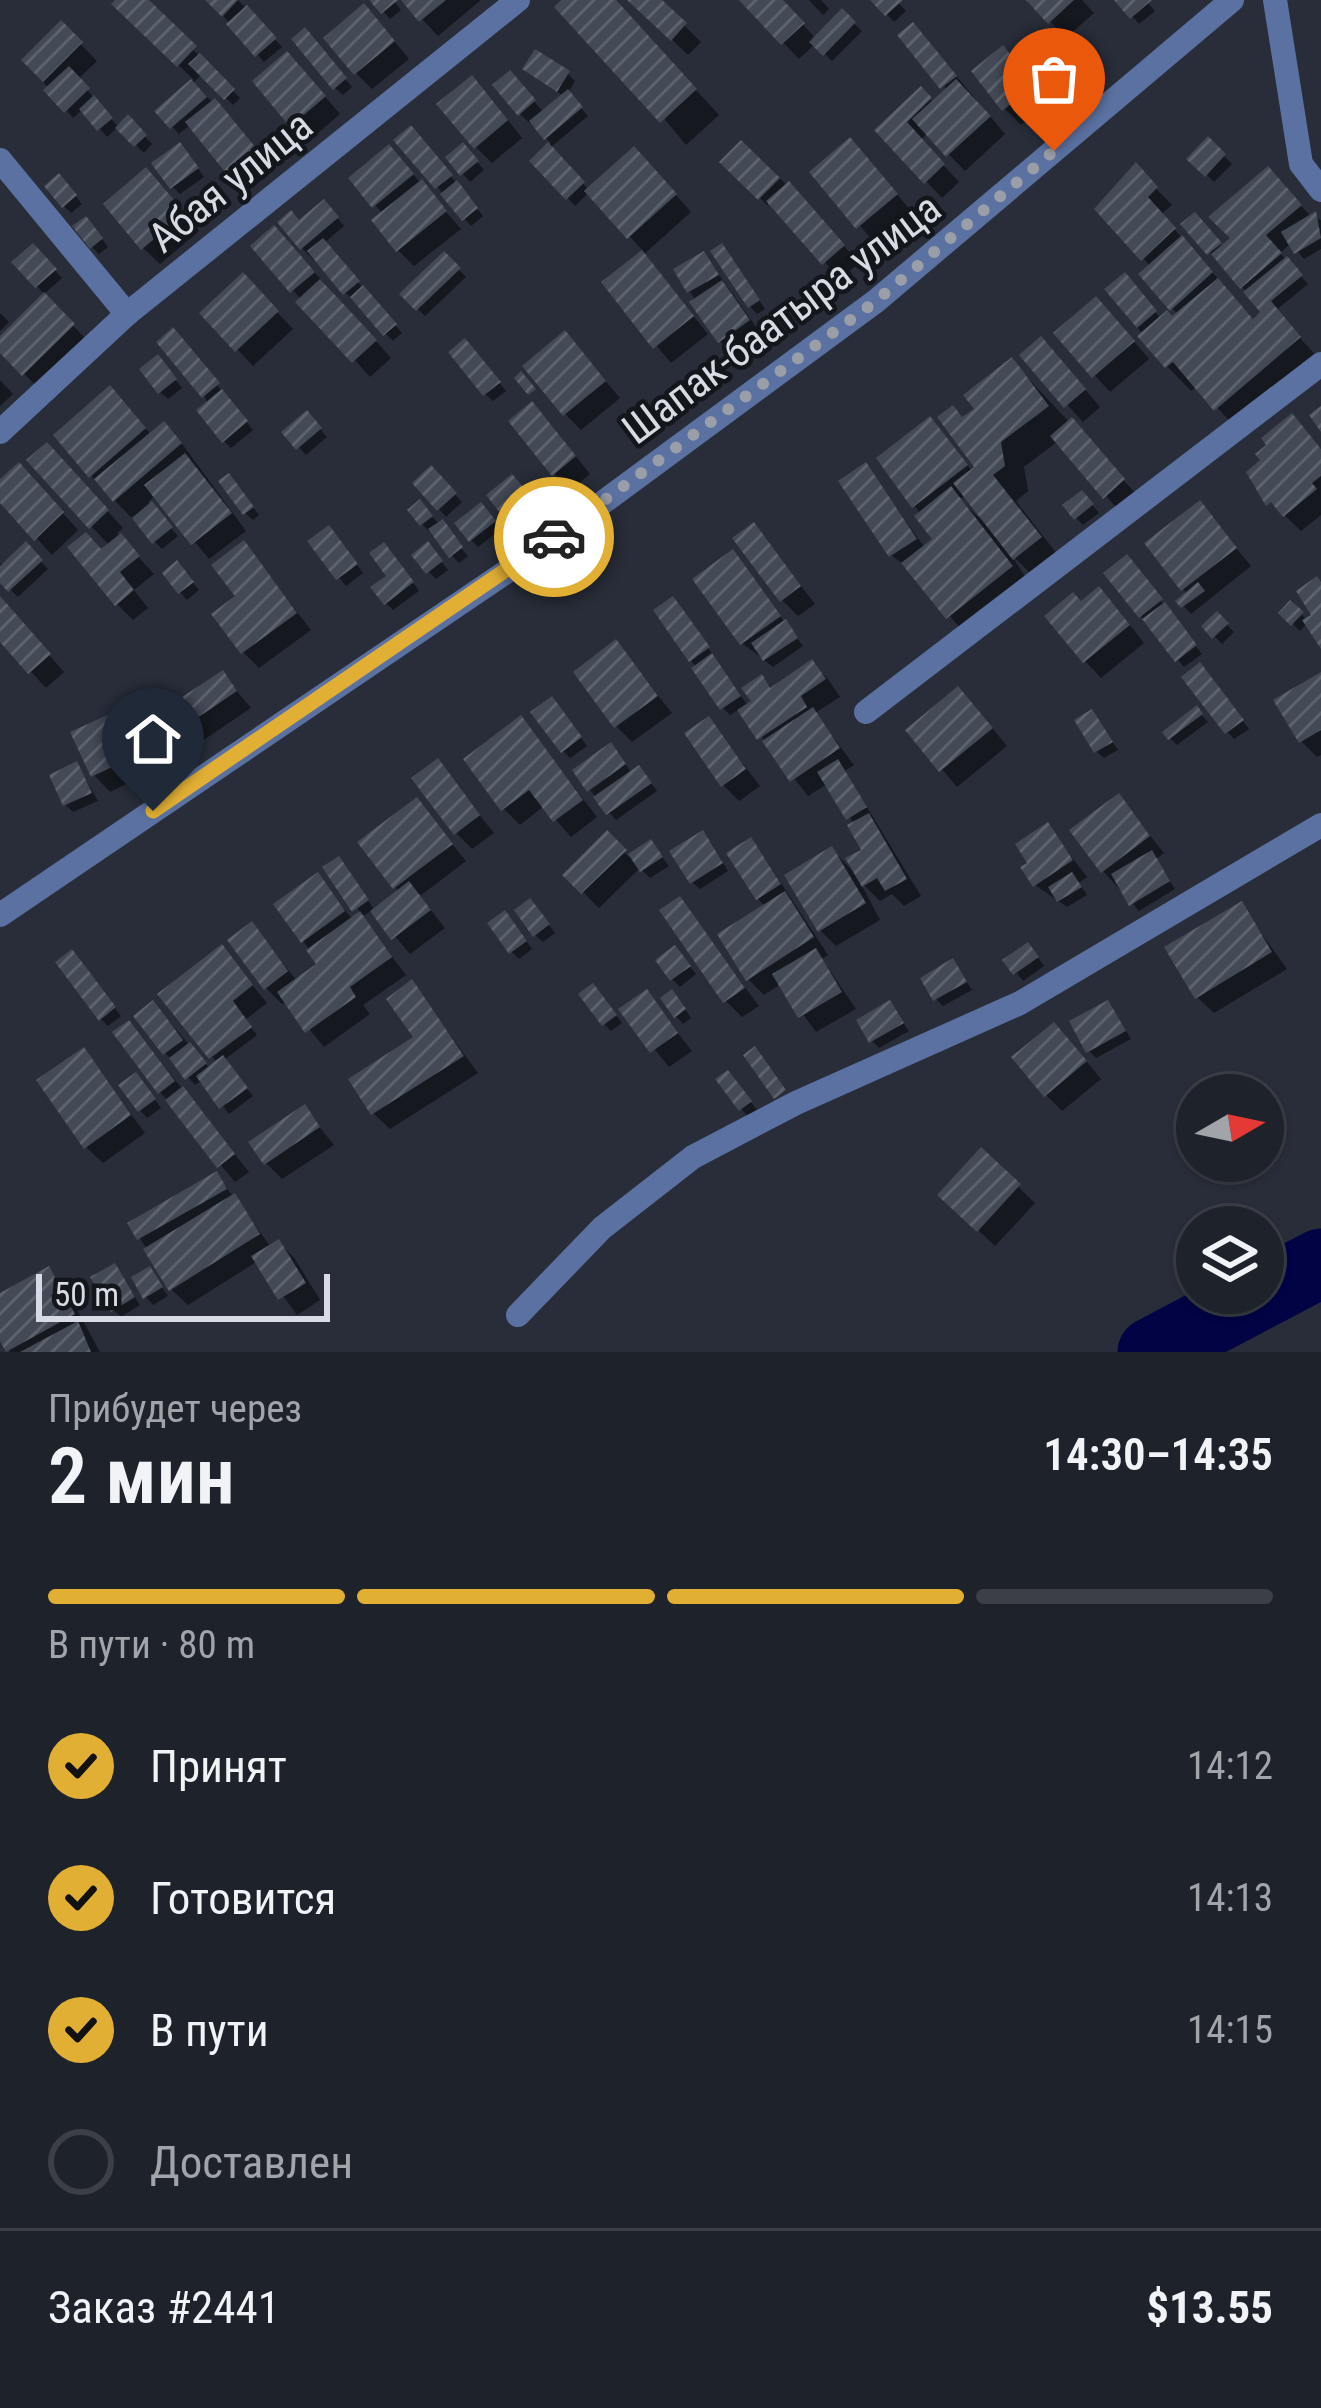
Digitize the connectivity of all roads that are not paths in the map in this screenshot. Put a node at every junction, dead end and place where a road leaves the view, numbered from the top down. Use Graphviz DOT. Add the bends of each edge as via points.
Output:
graph roads {
  1 [pos="518,0"];
  2 [pos="1232,0"];
  3 [pos="1275,0"];
  4 [pos="0,160"];
  5 [pos="1321,190"];
  6 [pos="127,314"];
  7 [pos="1321,364"];
  8 [pos="0,432"];
  9 [pos="866,712"];
  10 [pos="1321,825"];
  11 [pos="0,915"];
  12 [pos="518,1315"];
  1 -- 6 [label="street, Абая улица"];
  2 -- 11 [label="street, Шапак-баатыра улица" via="876,301 536,550"];
  3 -- 5 [label="street" via="1301,164"];
  4 -- 6 [label="street"];
  6 -- 8 [label="street, Абая улица"];
  7 -- 9 [label="street"];
  10 -- 12 [label="street" via="1020,1003 692,1157 602,1228"];
}
